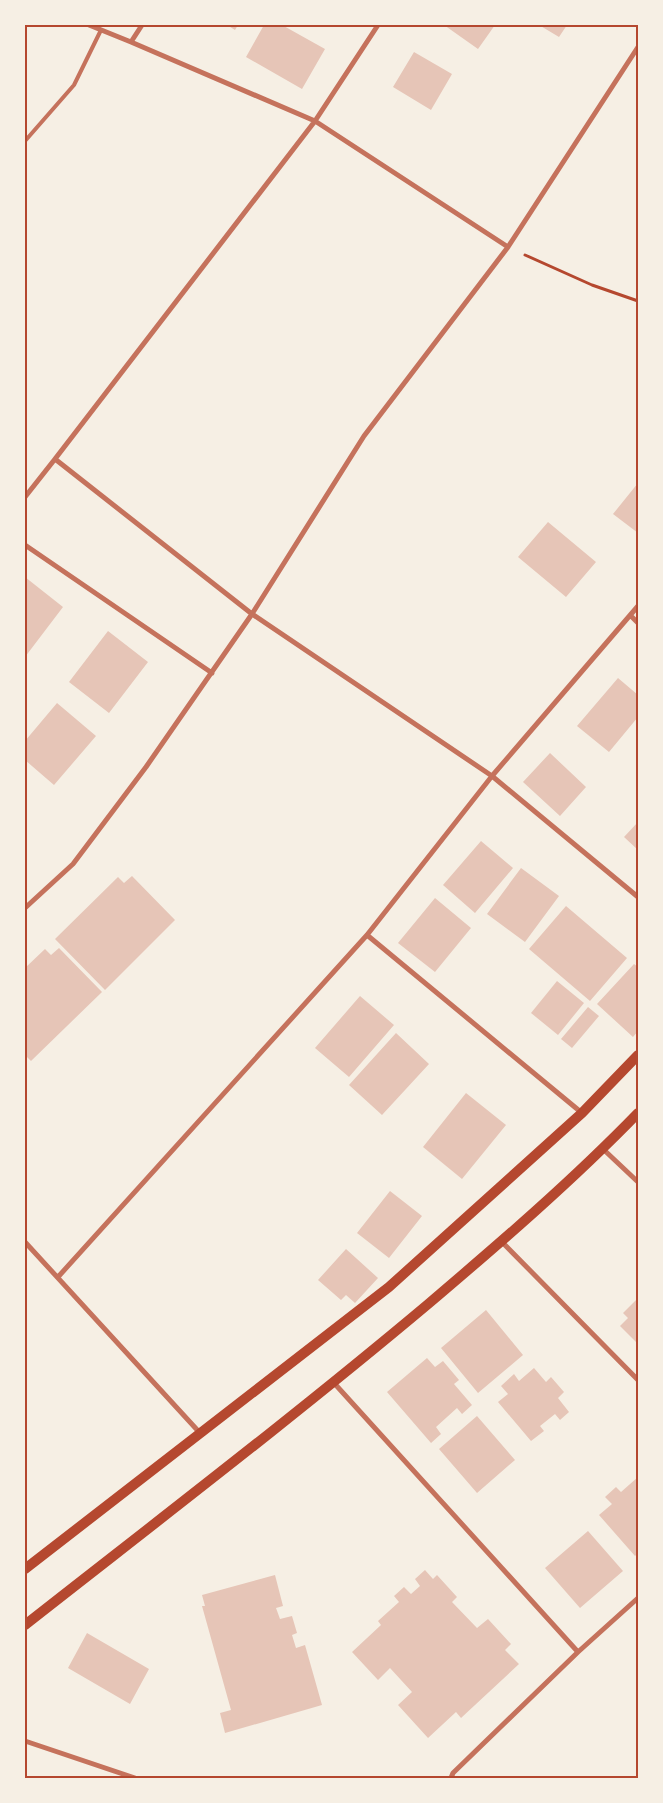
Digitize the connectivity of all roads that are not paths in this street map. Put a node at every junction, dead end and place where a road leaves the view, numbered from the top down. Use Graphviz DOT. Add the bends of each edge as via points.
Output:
graph roads {
  1 [pos="89,25"];
  2 [pos="142,25"];
  3 [pos="378,25"];
  4 [pos="101,30"];
  5 [pos="132,42"];
  6 [pos="638,47"];
  7 [pos="315,121"];
  8 [pos="25,142"];
  9 [pos="508,247"];
  10 [pos="55,459"];
  11 [pos="25,497"];
  12 [pos="25,545"];
  13 [pos="638,606"];
  14 [pos="252,614"];
  15 [pos="631,616"];
  16 [pos="638,622"];
  17 [pos="212,673"];
  18 [pos="492,776"];
  19 [pos="638,897"];
  20 [pos="25,908"];
  21 [pos="367,935"];
  22 [pos="638,1055"];
  23 [pos="582,1113"];
  24 [pos="638,1113"];
  25 [pos="603,1149"];
  26 [pos="638,1182"];
  27 [pos="25,1242"];
  28 [pos="502,1242"];
  29 [pos="58,1277"];
  30 [pos="638,1380"];
  31 [pos="334,1384"];
  32 [pos="200,1433"];
  33 [pos="25,1570"];
  34 [pos="638,1598"];
  35 [pos="25,1625"];
  36 [pos="578,1652"];
  37 [pos="25,1741"];
  38 [pos="135,1778"];
  39 [pos="451,1778"];
  1 -- 4 [label="street"];
  2 -- 5 [label="street"];
  3 -- 7 [label="street"];
  4 -- 5 [label="street"];
  4 -- 8 [label="lane" via="74,85"];
  5 -- 7 [label="street"];
  6 -- 9 [label="street"];
  7 -- 9 [label="street"];
  7 -- 10 [label="street"];
  9 -- 14 [label="street" via="364,436"];
  10 -- 11 [label="street"];
  10 -- 14 [label="street"];
  12 -- 17 [label="street"];
  13 -- 15 [label="street"];
  14 -- 17 [label="street"];
  14 -- 18 [label="street"];
  15 -- 16 [label="street"];
  15 -- 18 [label="street"];
  17 -- 20 [label="street" via="73,864"];
  18 -- 19 [label="street"];
  18 -- 21 [label="street"];
  21 -- 23 [label="street"];
  21 -- 29 [label="street"];
  22 -- 23 [label="main road"];
  23 -- 32 [label="main road" via="389,1287"];
  24 -- 25 [label="main road"];
  25 -- 26 [label="street"];
  25 -- 28 [label="main road"];
  27 -- 29 [label="street"];
  28 -- 30 [label="street"];
  28 -- 31 [label="main road"];
  29 -- 32 [label="street"];
  31 -- 35 [label="main road"];
  31 -- 36 [label="street"];
  32 -- 33 [label="main road"];
  34 -- 36 [label="street"];
  36 -- 39 [label="street"];
  37 -- 38 [label="street"];
}
